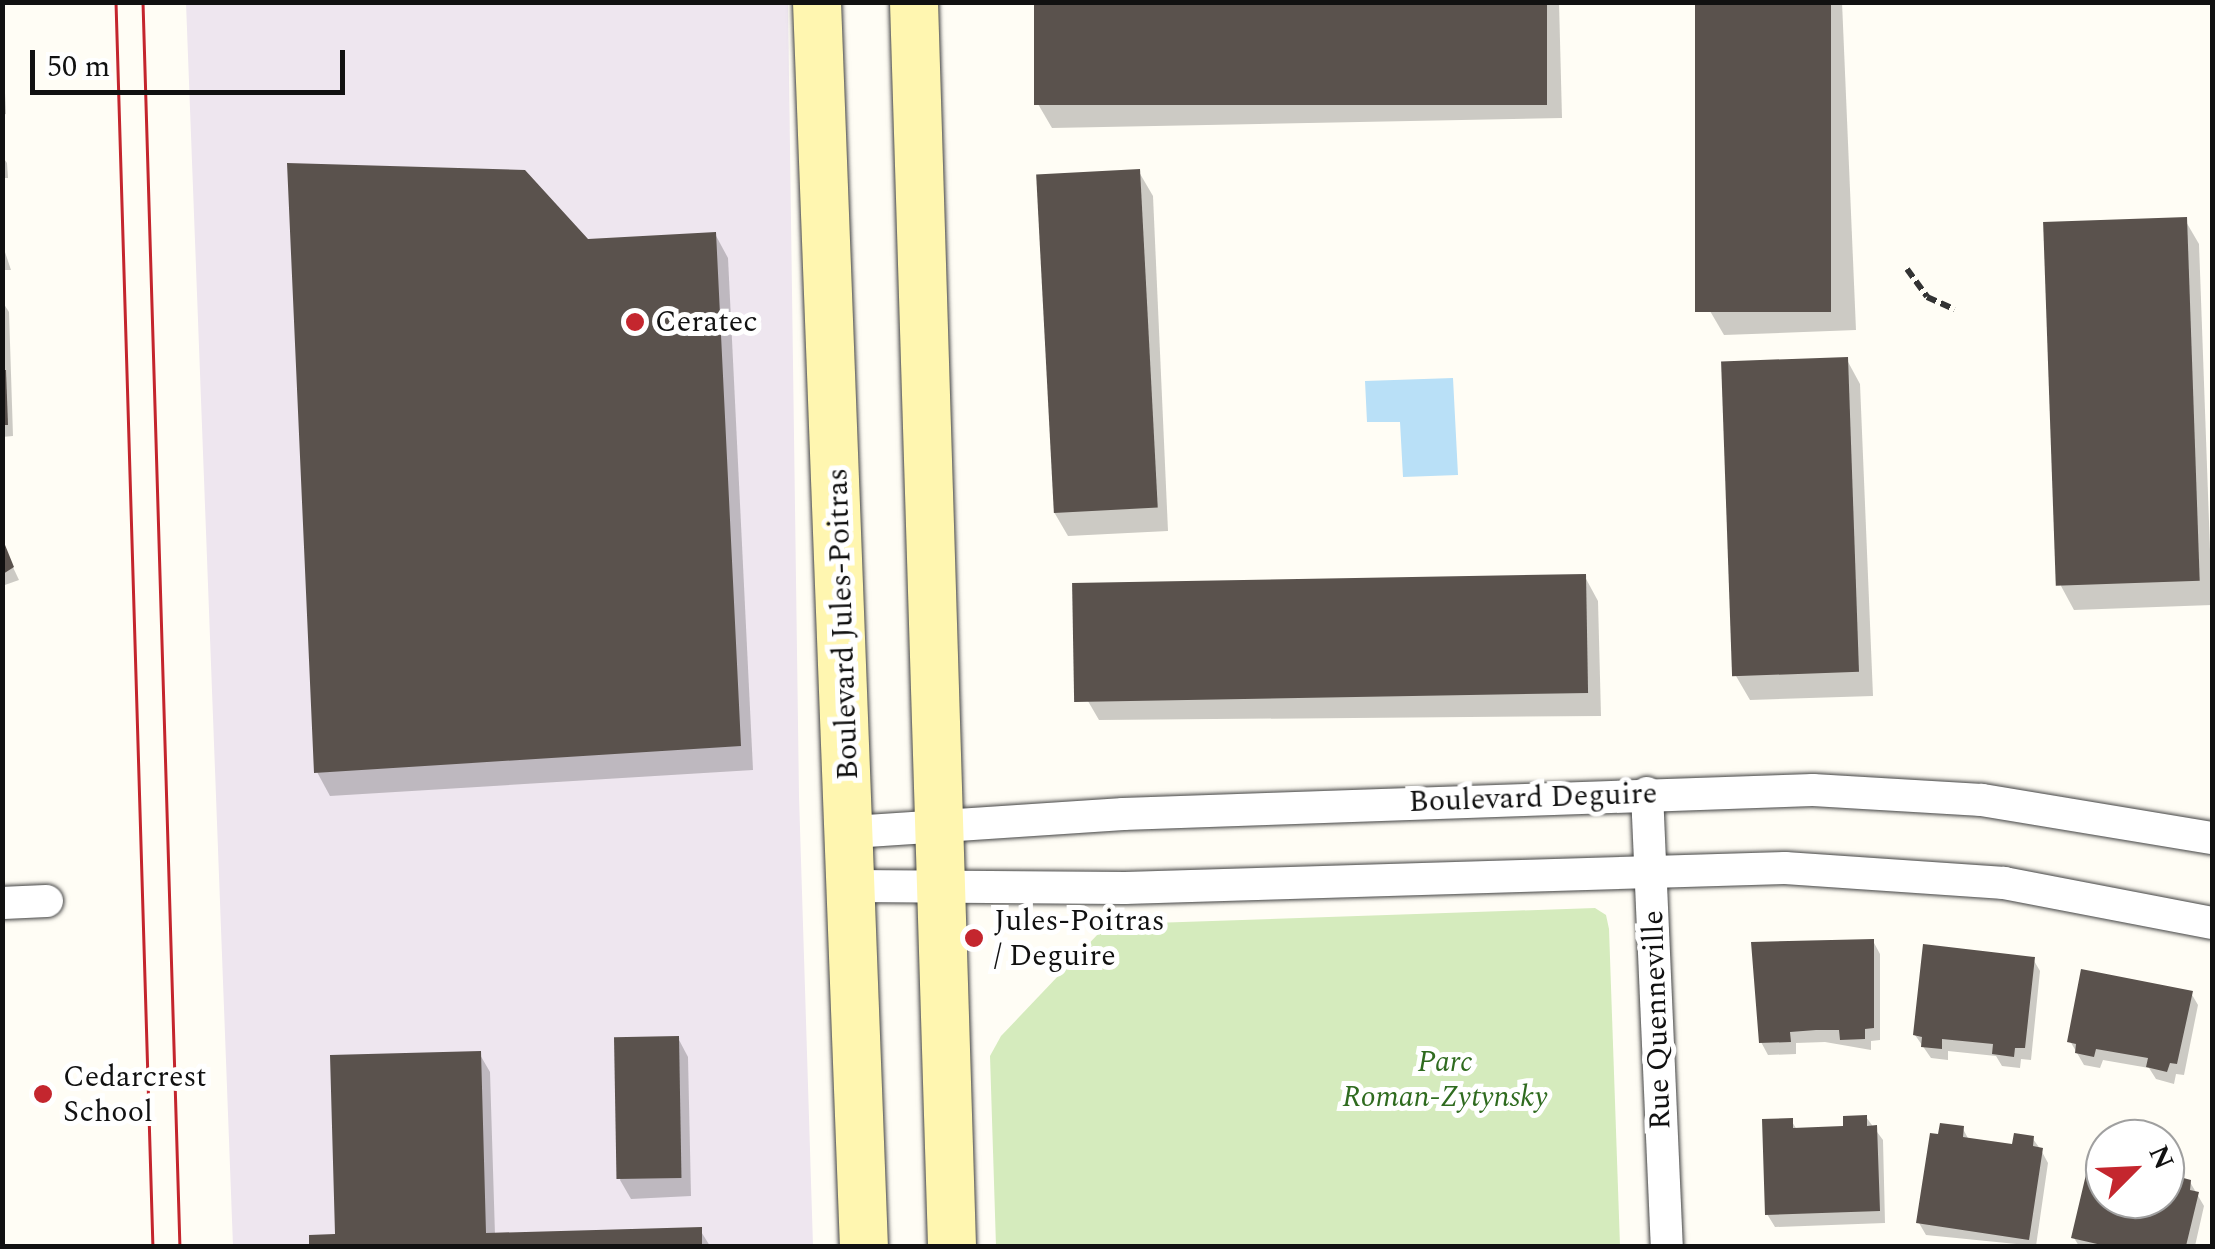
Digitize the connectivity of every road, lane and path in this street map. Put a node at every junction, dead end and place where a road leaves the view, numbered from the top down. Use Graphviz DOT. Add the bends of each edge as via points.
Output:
graph roads {
  1 [pos="817,2"];
  2 [pos="914,2"];
  3 [pos="1907,269"];
  4 [pos="1954,309"];
  5 [pos="1648,793"];
  6 [pos="942,828"];
  7 [pos="852,832"];
  8 [pos="2212,838"];
  9 [pos="1651,873"];
  10 [pos="854,886"];
  11 [pos="944,887"];
  12 [pos="47,901"];
  13 [pos="2,903"];
  14 [pos="2212,923"];
  15 [pos="864,1246"];
  16 [pos="952,1246"];
  17 [pos="1667,1246"];
  1 -- 7 [label="street, Boulevard Jules-Poitras"];
  2 -- 6 [label="street"];
  3 -- 4 [label="path" via="1927,297"];
  5 -- 6 [label="street, Boulevard Deguire" via="1123,814"];
  5 -- 8 [label="street, Boulevard Deguire" via="1813,790 1982,800"];
  5 -- 9 [label="street, Rue Quenneville"];
  6 -- 7 [label="street, Boulevard Deguire"];
  6 -- 11 [label="street"];
  7 -- 10 [label="street, Boulevard Jules-Poitras"];
  9 -- 11 [label="street"];
  9 -- 14 [label="street" via="1909,873 2004,883"];
  9 -- 17 [label="street, Rue Quenneville"];
  10 -- 11 [label="street"];
  10 -- 15 [label="street, Boulevard Jules-Poitras"];
  11 -- 16 [label="street"];
  12 -- 13 [label="street"];
}
